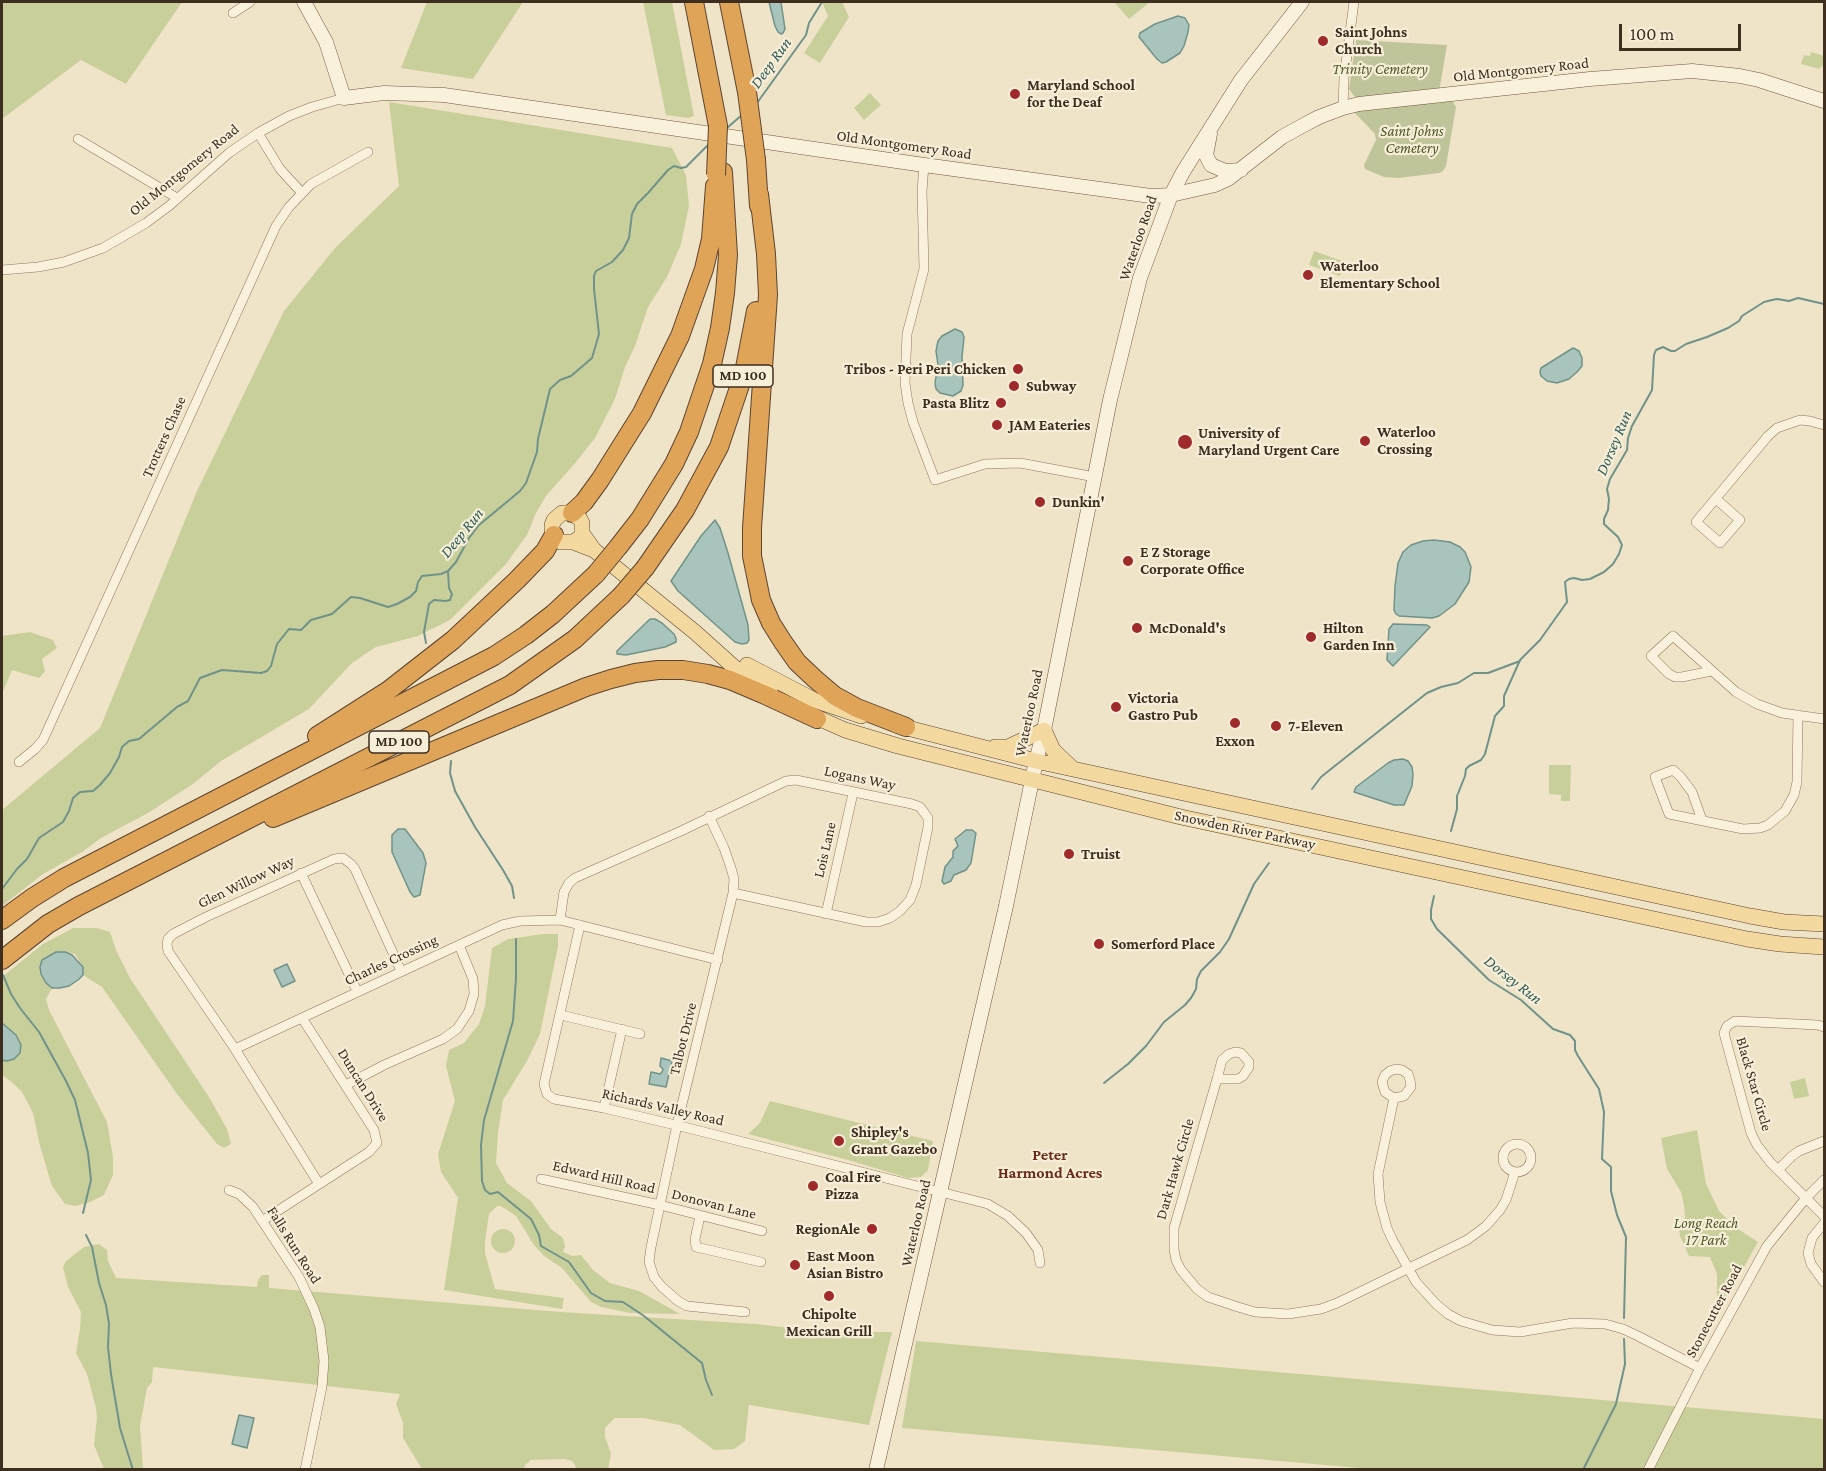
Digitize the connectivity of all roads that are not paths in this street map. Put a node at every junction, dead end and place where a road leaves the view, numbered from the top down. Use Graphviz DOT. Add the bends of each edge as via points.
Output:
graph roads {
  1 [pos="250,2"];
  2 [pos="304,2"];
  3 [pos="694,2"];
  4 [pos="729,2"];
  5 [pos="1302,2"];
  6 [pos="1354,2"];
  7 [pos="233,14"];
  8 [pos="344,98"];
  9 [pos="1824,101"];
  10 [pos="1343,108"];
  11 [pos="1212,123"];
  12 [pos="258,133"];
  13 [pos="78,139"];
  14 [pos="368,152"];
  15 [pos="924,165"];
  16 [pos="1240,170"];
  17 [pos="719,173"];
  18 [pos="302,193"];
  19 [pos="759,194"];
  20 [pos="1170,195"];
  21 [pos="177,198"];
  22 [pos="2,270"];
  23 [pos="1824,425"];
  24 [pos="1095,477"];
  25 [pos="1716,499"];
  26 [pos="572,513"];
  27 [pos="554,535"];
  28 [pos="578,538"];
  29 [pos="696,633"];
  30 [pos="1711,670"];
  31 [pos="1798,715"];
  32 [pos="817,719"];
  33 [pos="1824,719"];
  34 [pos="906,727"];
  35 [pos="1044,730"];
  36 [pos="986,748"];
  37 [pos="1036,761"];
  38 [pos="19,762"];
  39 [pos="1073,769"];
  40 [pos="1032,780"];
  41 [pos="853,793"];
  42 [pos="189,813"];
  43 [pos="709,816"];
  44 [pos="1702,820"];
  45 [pos="160,862"];
  46 [pos="301,873"];
  47 [pos="733,894"];
  48 [pos="826,914"];
  49 [pos="2,920"];
  50 [pos="560,920"];
  51 [pos="1824,924"];
  52 [pos="580,925"];
  53 [pos="459,945"];
  54 [pos="1824,947"];
  55 [pos="2,960"];
  56 [pos="718,960"];
  57 [pos="401,971"];
  58 [pos="357,991"];
  59 [pos="561,1015"];
  60 [pos="302,1018"];
  61 [pos="1824,1027"];
  62 [pos="622,1029"];
  63 [pos="640,1034"];
  64 [pos="235,1050"];
  65 [pos="1216,1079"];
  66 [pos="346,1085"];
  67 [pos="1394,1098"];
  68 [pos="604,1108"];
  69 [pos="677,1125"];
  70 [pos="1824,1141"];
  71 [pos="1778,1170"];
  72 [pos="1515,1172"];
  73 [pos="542,1179"];
  74 [pos="1824,1180"];
  75 [pos="320,1184"];
  76 [pos="229,1190"];
  77 [pos="940,1193"];
  78 [pos="1806,1198"];
  79 [pos="660,1205"];
  80 [pos="700,1216"];
  81 [pos="1824,1216"];
  82 [pos="262,1221"];
  83 [pos="1824,1223"];
  84 [pos="762,1231"];
  85 [pos="761,1262"];
  86 [pos="1040,1263"];
  87 [pos="1408,1268"];
  88 [pos="1824,1282"];
  89 [pos="745,1312"];
  90 [pos="1700,1368"];
  91 [pos="305,1470"];
  92 [pos="876,1470"];
  93 [pos="1648,1470"];
  1 -- 7 [label="street"];
  2 -- 8 [label="street" via="326,42"];
  3 -- 17 [label="highway, bridge" via="717,121"];
  4 -- 19 [label="highway, MD 100, bridge" via="747,92"];
  5 -- 11 [label="street, Waterloo Road" via="1240,80"];
  6 -- 10 [label="street"];
  8 -- 12 [label="street, Old Montgomery Road" via="312,106"];
  8 -- 15 [label="street, Old Montgomery Road" via="384,93 444,95"];
  9 -- 10 [label="street, Old Montgomery Road" via="1759,80 1692,71"];
  10 -- 16 [label="street, Old Montgomery Road" via="1282,138"];
  11 -- 16 [label="street" via="1206,149 1208,160 1220,170"];
  11 -- 20 [label="street, Waterloo Road"];
  12 -- 18 [label="street" via="280,169"];
  12 -- 21 [label="street, Old Montgomery Road"];
  13 -- 21 [label="street"];
  14 -- 18 [label="street, Trotters Chase"];
  15 -- 20 [label="street, Old Montgomery Road" via="1151,196"];
  15 -- 24 [label="street" via="924,269 907,334 905,383 913,422 935,480 985,464 1020,463"];
  16 -- 20 [label="street, Old Montgomery Road" via="1215,185"];
  17 -- 26 [label="highway" via="706,259 680,336 642,414 594,488"];
  17 -- 42 [label="highway, MD 100, bridge" via="728,255 724,305 712,364 674,464 640,519 596,574 554,614 495,656"];
  18 -- 38 [label="street, Trotters Chase" via="276,226 43,740"];
  19 -- 34 [label="highway" via="768,295 752,556 761,600 783,642 815,680 857,708"];
  19 -- 45 [label="highway, MD 100, bridge" via="758,296 744,373 702,480 645,568 621,596 575,639 510,685"];
  20 -- 24 [label="street, Waterloo Road" via="1132,308"];
  21 -- 22 [label="street, Old Montgomery Road" via="146,223 103,248 64,262"];
  23 -- 25 [label="street" via="1800,420 1777,428"];
  24 -- 35 [label="street, Waterloo Road"];
  25 -- 25 [label="street" via="1696,522 1720,543 1740,520"];
  26 -- 27 [label="main road" via="562,513 554,520"];
  26 -- 28 [label="main road, Snowden River Parkway" via="583,528"];
  27 -- 28 [label="main road" via="566,543"];
  27 -- 42 [label="highway" via="517,580 426,662 355,712"];
  28 -- 29 [label="main road, Snowden River Parkway"];
  29 -- 32 [label="main road, Snowden River Parkway" via="735,668"];
  29 -- 34 [label="main road, Snowden River Parkway" via="814,700 854,715"];
  30 -- 30 [label="street" via="1673,636 1651,656 1675,677"];
  30 -- 31 [label="street" via="1757,704"];
  31 -- 33 [label="street"];
  31 -- 44 [label="street" via="1797,782 1785,812 1768,825 1751,829"];
  32 -- 40 [label="main road, Snowden River Parkway" via="872,739"];
  32 -- 45 [label="highway" via="708,674 658,670 635,673 586,687"];
  34 -- 36 [label="main road, Snowden River Parkway"];
  35 -- 36 [label="main road" via="1008,747"];
  35 -- 37 [label="street, Waterloo Road"];
  35 -- 39 [label="main road" via="1053,750"];
  36 -- 37 [label="main road, Snowden River Parkway"];
  37 -- 39 [label="main road, Snowden River Parkway"];
  37 -- 40 [label="street, Waterloo Road"];
  39 -- 51 [label="main road, Snowden River Parkway" via="1750,916"];
  40 -- 54 [label="main road, Snowden River Parkway" via="1181,817 1747,939"];
  40 -- 77 [label="street, Waterloo Road"];
  41 -- 43 [label="street, Logans Way" via="786,781"];
  41 -- 48 [label="street, Lois Lane"];
  41 -- 48 [label="street, Logans Way" via="912,804 925,813 928,827 916,885 900,911 878,922"];
  42 -- 49 [label="highway, MD 100" via="64,878"];
  43 -- 47 [label="street, Talbot Drive" via="731,868"];
  43 -- 50 [label="street, Logans Way" via="575,878 564,892"];
  44 -- 44 [label="street" via="1669,814 1655,777 1673,770 1680,776 1692,792"];
  45 -- 55 [label="highway, MD 100" via="48,924"];
  46 -- 57 [label="street, Glen Willow Way" via="339,858 347,860 355,868"];
  46 -- 58 [label="street"];
  46 -- 64 [label="street, Glen Willow Way" via="168,939 168,951"];
  47 -- 48 [label="street, Logans Way"];
  47 -- 56 [label="street, Talbot Drive"];
  50 -- 52 [label="street, Charles Crossing"];
  50 -- 53 [label="street, Charles Crossing" via="502,925"];
  52 -- 56 [label="street, Charles Crossing"];
  52 -- 59 [label="street, Richards Valley Road"];
  53 -- 57 [label="street, Charles Crossing"];
  53 -- 66 [label="street" via="474,986 464,1020 443,1040"];
  56 -- 69 [label="street, Talbot Drive"];
  57 -- 58 [label="street, Charles Crossing"];
  58 -- 60 [label="street, Charles Crossing"];
  59 -- 62 [label="street"];
  59 -- 68 [label="street, Richards Valley Road" via="544,1084 547,1094 554,1099"];
  60 -- 64 [label="street, Charles Crossing"];
  60 -- 66 [label="street, Duncan Drive"];
  61 -- 71 [label="street, Black Star Circle" via="1735,1021 1725,1029 1751,1133"];
  62 -- 63 [label="street"];
  62 -- 68 [label="street"];
  64 -- 75 [label="street"];
  65 -- 87 [label="street, Dark Hawk Circle" via="1174,1228 1176,1260 1197,1289 1208,1297 1247,1310 1288,1314 1337,1303"];
  66 -- 75 [label="street, Duncan Drive" via="374,1130 377,1143"];
  67 -- 87 [label="street" via="1378,1189 1387,1228"];
  68 -- 69 [label="street, Richards Valley Road"];
  69 -- 77 [label="street, Richards Valley Road"];
  69 -- 79 [label="street, Talbot Drive"];
  70 -- 71 [label="street" via="1799,1151"];
  71 -- 78 [label="street, Black Star Circle"];
  72 -- 87 [label="street, Dark Hawk Circle" via="1506,1200 1486,1226 1467,1240"];
  73 -- 79 [label="street, Edward Hill Road"];
  74 -- 78 [label="street, Stonecutter Road"];
  75 -- 82 [label="street, Duncan Drive"];
  76 -- 82 [label="street, Falls Run Road" via="247,1200"];
  77 -- 86 [label="street, Richards Valley Road" via="988,1204 1008,1216 1033,1242"];
  77 -- 92 [label="street, Waterloo Road"];
  78 -- 81 [label="street, Black Star Circle"];
  78 -- 90 [label="street, Stonecutter Road" via="1767,1246"];
  79 -- 80 [label="street, Donovan Lane"];
  79 -- 89 [label="street, Talbot Drive" via="649,1262 654,1277 687,1306"];
  80 -- 84 [label="street, Donovan Lane"];
  80 -- 85 [label="street" via="696,1247"];
  82 -- 91 [label="street, Falls Run Road" via="299,1278 320,1327 322,1387"];
  83 -- 88 [label="street" via="1812,1238 1808,1253"];
  87 -- 90 [label="street" via="1436,1304 1476,1327 1520,1332 1573,1323 1605,1324 1623,1329"];
  90 -- 93 [label="street, Stonecutter Road"];
}
